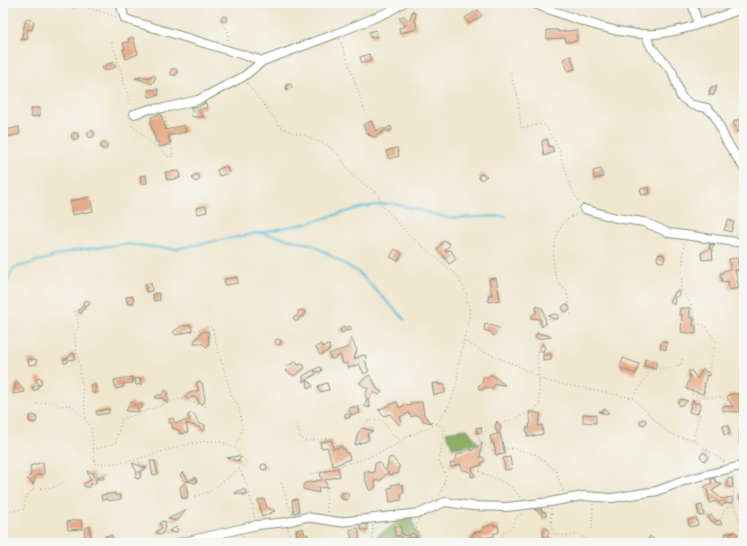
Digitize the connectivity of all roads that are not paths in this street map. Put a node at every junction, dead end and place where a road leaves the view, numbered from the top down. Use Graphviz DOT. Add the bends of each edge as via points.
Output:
graph roads {
  1 [pos="120,3"];
  2 [pos="403,3"];
  3 [pos="532,3"];
  4 [pos="692,3"];
  5 [pos="744,8"];
  6 [pos="698,24"];
  7 [pos="645,34"];
  8 [pos="263,60"];
  9 [pos="134,114"];
  10 [pos="744,168"];
  11 [pos="584,209"];
  12 [pos="744,244"];
  13 [pos="744,433"];
  14 [pos="744,441"];
  15 [pos="744,465"];
  16 [pos="178,543"];
  1 -- 8 [label="street" via="125,19"];
  2 -- 8 [label="street" via="338,33"];
  3 -- 7 [label="street" via="608,29"];
  4 -- 6 [label="street"];
  5 -- 6 [label="street"];
  6 -- 7 [label="street" via="662,33"];
  7 -- 10 [label="street" via="652,47 672,71 680,97 692,105 706,108 715,116 726,141"];
  8 -- 9 [label="street" via="243,77 198,100"];
  11 -- 12 [label="street" via="616,218 644,222 668,233"];
  13 -- 14 [label="street"];
  15 -- 16 [label="street" via="657,490 612,498 583,496 507,507 482,507 445,502 420,513 339,522 306,517"];
}
